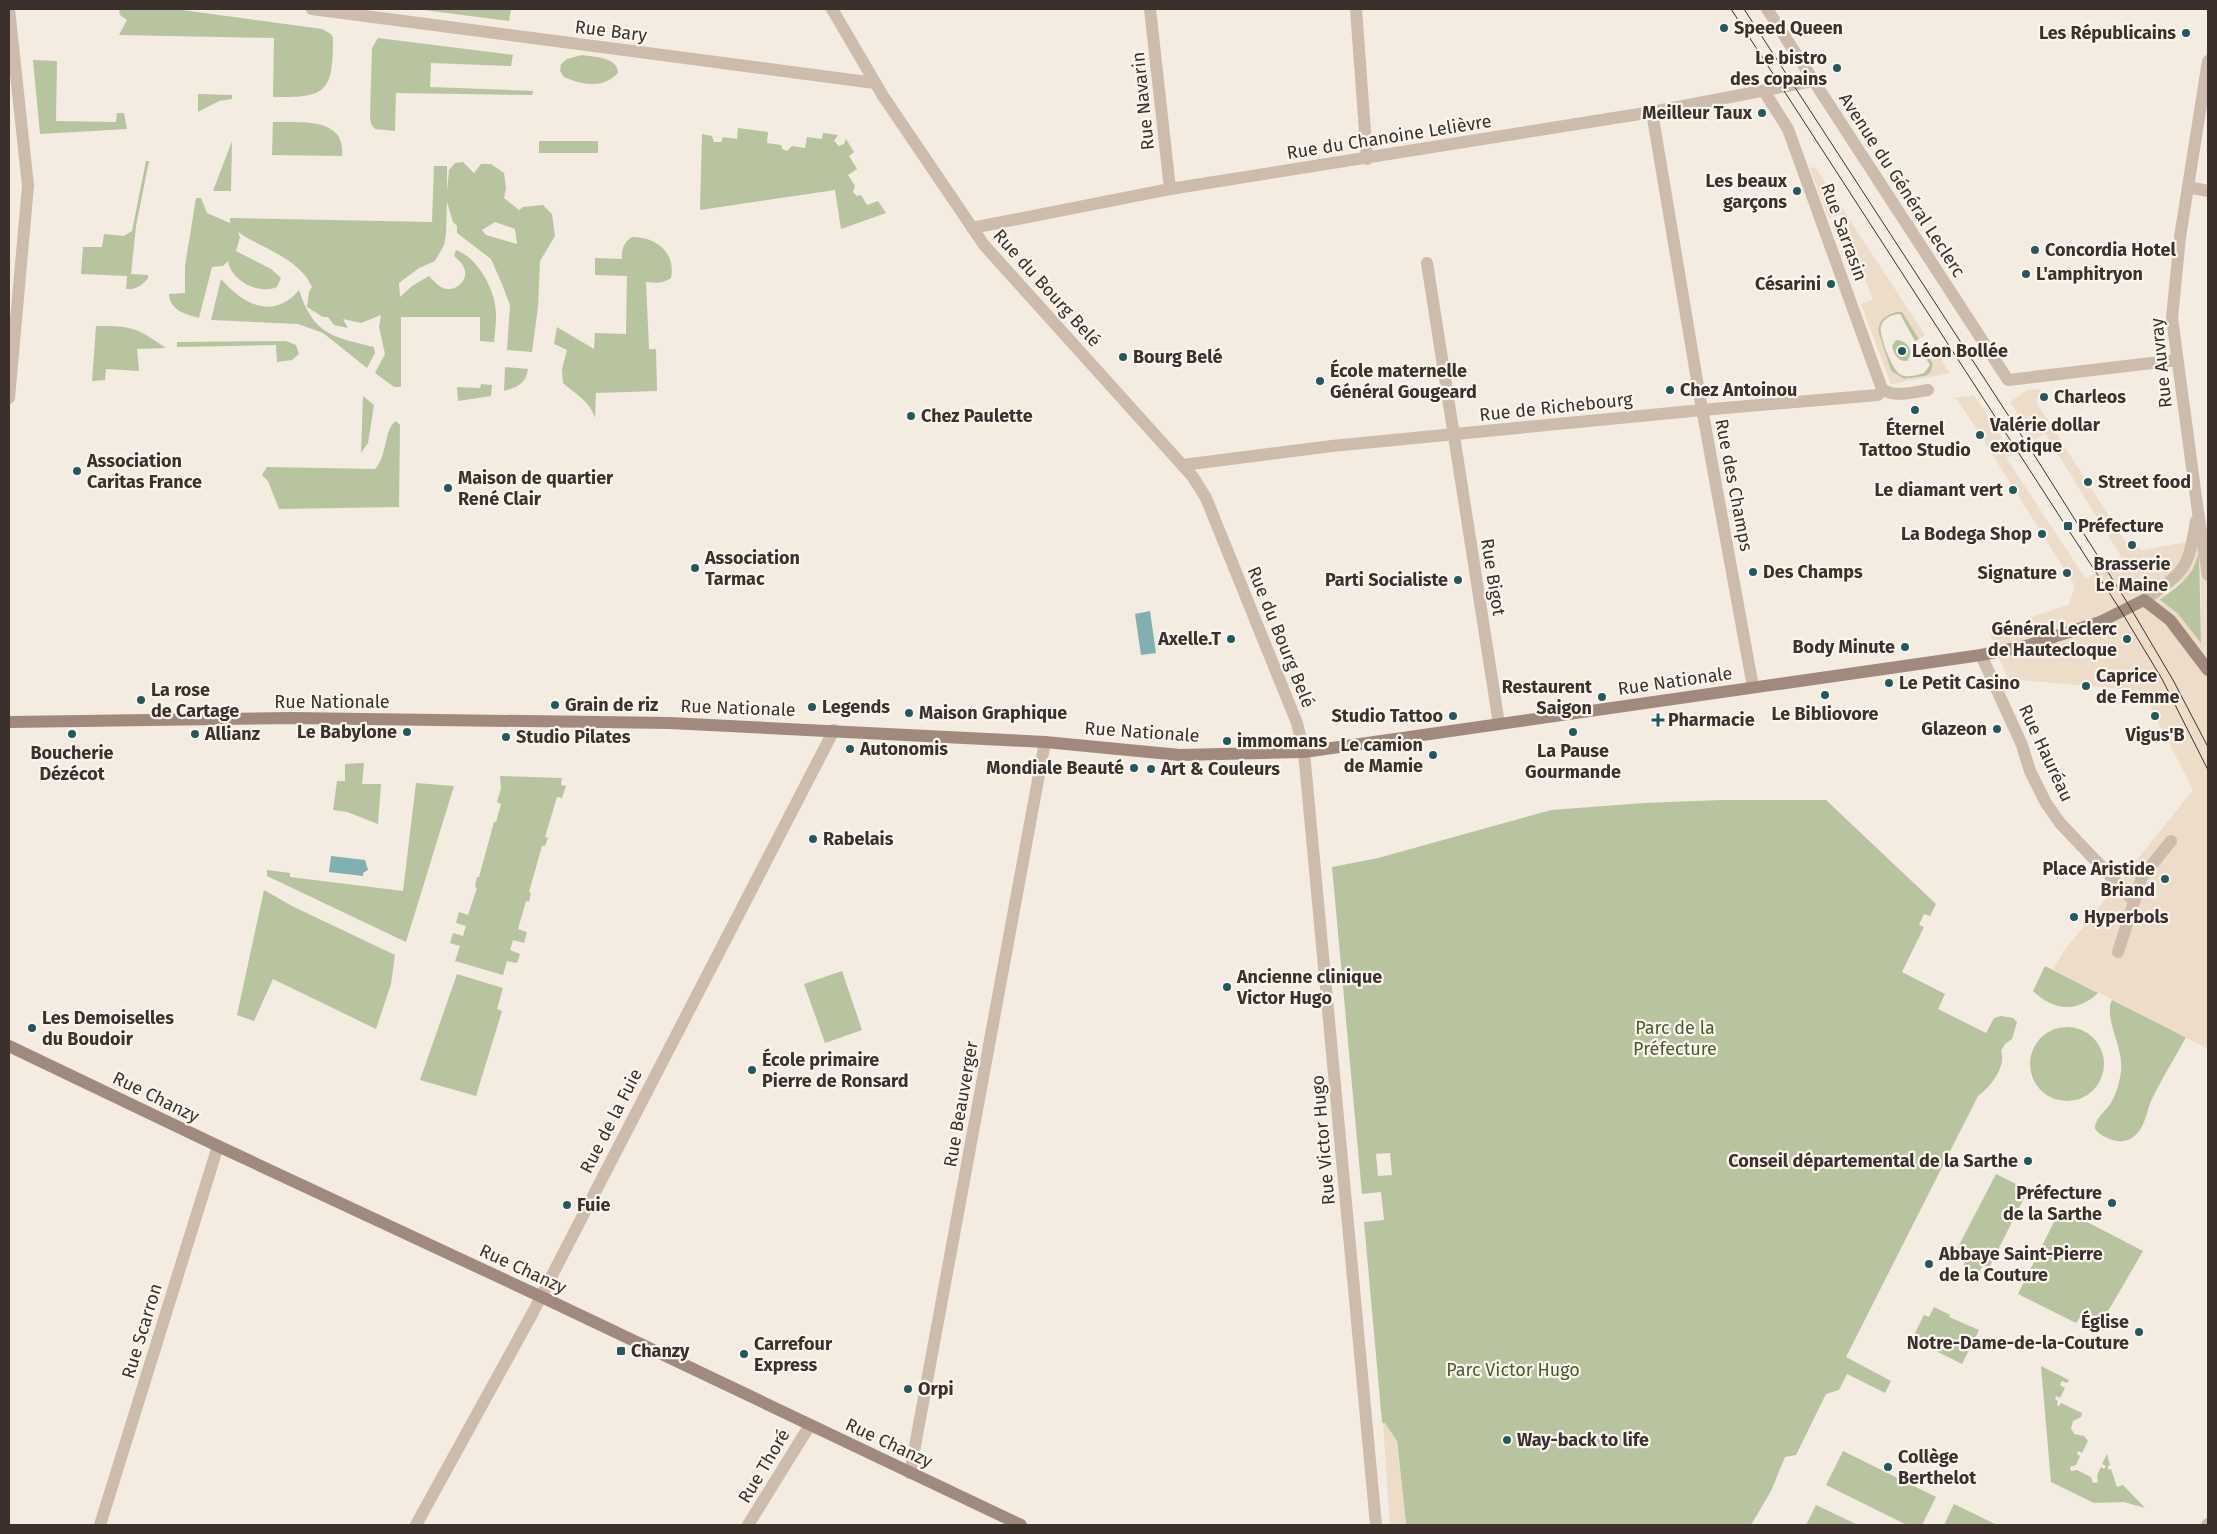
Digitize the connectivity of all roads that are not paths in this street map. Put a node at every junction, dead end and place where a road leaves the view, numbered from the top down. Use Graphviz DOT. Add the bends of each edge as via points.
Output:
graph roads {
  1 [pos="9,9"];
  2 [pos="312,9"];
  3 [pos="832,9"];
  4 [pos="1150,9"];
  5 [pos="1356,9"];
  6 [pos="1767,9"];
  7 [pos="2208,61"];
  8 [pos="1813,81"];
  9 [pos="875,84"];
  10 [pos="1764,90"];
  11 [pos="1652,112"];
  12 [pos="14,116"];
  13 [pos="1367,158"];
  14 [pos="2188,187"];
  15 [pos="1170,189"];
  16 [pos="2208,191"];
  17 [pos="972,228"];
  18 [pos="1426,263"];
  19 [pos="2177,360"];
  20 [pos="1882,389"];
  21 [pos="1928,390"];
  22 [pos="9,398"];
  23 [pos="1702,410"];
  24 [pos="1454,436"];
  25 [pos="1183,465"];
  26 [pos="2198,540"];
  27 [pos="2208,558"];
  28 [pos="2208,575"];
  29 [pos="2144,600"];
  30 [pos="1981,655"];
  31 [pos="2208,670"];
  32 [pos="1753,687"];
  33 [pos="9,722"];
  34 [pos="1499,724"];
  35 [pos="834,730"];
  36 [pos="1045,742"];
  37 [pos="1304,752"];
  38 [pos="2171,840"];
  39 [pos="2134,901"];
  40 [pos="2118,952"];
  41 [pos="9,1046"];
  42 [pos="218,1146"];
  43 [pos="541,1297"];
  44 [pos="810,1425"];
  45 [pos="910,1472"];
  46 [pos="100,1525"];
  47 [pos="416,1525"];
  48 [pos="748,1525"];
  49 [pos="1021,1525"];
  50 [pos="1376,1525"];
  1 -- 12 [label="street"];
  2 -- 9 [label="street, Rue Bary"];
  3 -- 9 [label="street, Rue du Bourg Belé"];
  4 -- 15 [label="street, Rue Navarin"];
  5 -- 13 [label="street"];
  6 -- 8 [label="street, Avenue du Général Leclerc"];
  7 -- 14 [label="street, Rue Auvray"];
  8 -- 10 [label="street, Rue du Chanoine Lelièvre"];
  8 -- 19 [label="street, Avenue du Général Leclerc" via="2008,380"];
  9 -- 17 [label="street, Rue du Bourg Belé"];
  10 -- 11 [label="street, Rue du Chanoine Lelièvre"];
  10 -- 20 [label="street, Rue Sarrasin" via="1788,129"];
  11 -- 13 [label="street, Rue du Chanoine Lelièvre"];
  11 -- 23 [label="street, Rue des Champs"];
  12 -- 22 [label="street" via="28,186"];
  13 -- 15 [label="street, Rue du Chanoine Lelièvre"];
  14 -- 16 [label="street"];
  14 -- 19 [label="street, Rue Auvray" via="2172,318"];
  15 -- 17 [label="street, Rue du Chanoine Lelièvre"];
  17 -- 25 [label="street, Rue du Bourg Belé"];
  18 -- 24 [label="street, Rue Bigot"];
  19 -- 26 [label="street, Rue Auvray" via="2198,512"];
  20 -- 21 [label="street, Rue de Richebourg" via="1897,394"];
  20 -- 23 [label="street, Rue de Richebourg" via="1878,395"];
  23 -- 24 [label="street, Rue de Richebourg"];
  23 -- 32 [label="street, Rue des Champs"];
  24 -- 25 [label="street, Rue de Richebourg" via="1332,446"];
  24 -- 34 [label="street, Rue Bigot"];
  25 -- 37 [label="street, Rue du Bourg Belé" via="1206,498 1297,723"];
  26 -- 27 [label="street"];
  26 -- 29 [label="street" via="2182,571"];
  27 -- 28 [label="street"];
  29 -- 30 [label="main road, Rue Nationale" via="2100,622 2026,646"];
  29 -- 31 [label="main road" via="2170,620"];
  30 -- 32 [label="main road, Rue Nationale"];
  30 -- 39 [label="street, Rue Hauréau" via="2046,803 2060,823"];
  32 -- 34 [label="main road, Rue Nationale"];
  33 -- 35 [label="main road, Rue Nationale" via="320,719 670,723"];
  34 -- 37 [label="main road, Rue Nationale"];
  35 -- 36 [label="main road, Rue Nationale"];
  35 -- 43 [label="street, Rue de la Fuie"];
  36 -- 37 [label="main road, Rue Nationale" via="1180,755"];
  36 -- 45 [label="street, Rue Beauverger"];
  37 -- 50 [label="street, Rue Victor Hugo"];
  38 -- 39 [label="street" via="2142,877"];
  39 -- 40 [label="street"];
  41 -- 42 [label="main road, Rue Chanzy"];
  42 -- 43 [label="main road, Rue Chanzy"];
  42 -- 46 [label="street, Rue Scarron"];
  43 -- 44 [label="main road, Rue Chanzy"];
  43 -- 47 [label="street, Rue de la Fuie"];
  44 -- 45 [label="main road, Rue Chanzy"];
  44 -- 48 [label="street, Rue Thoré"];
  45 -- 49 [label="main road, Rue Chanzy"];
}
